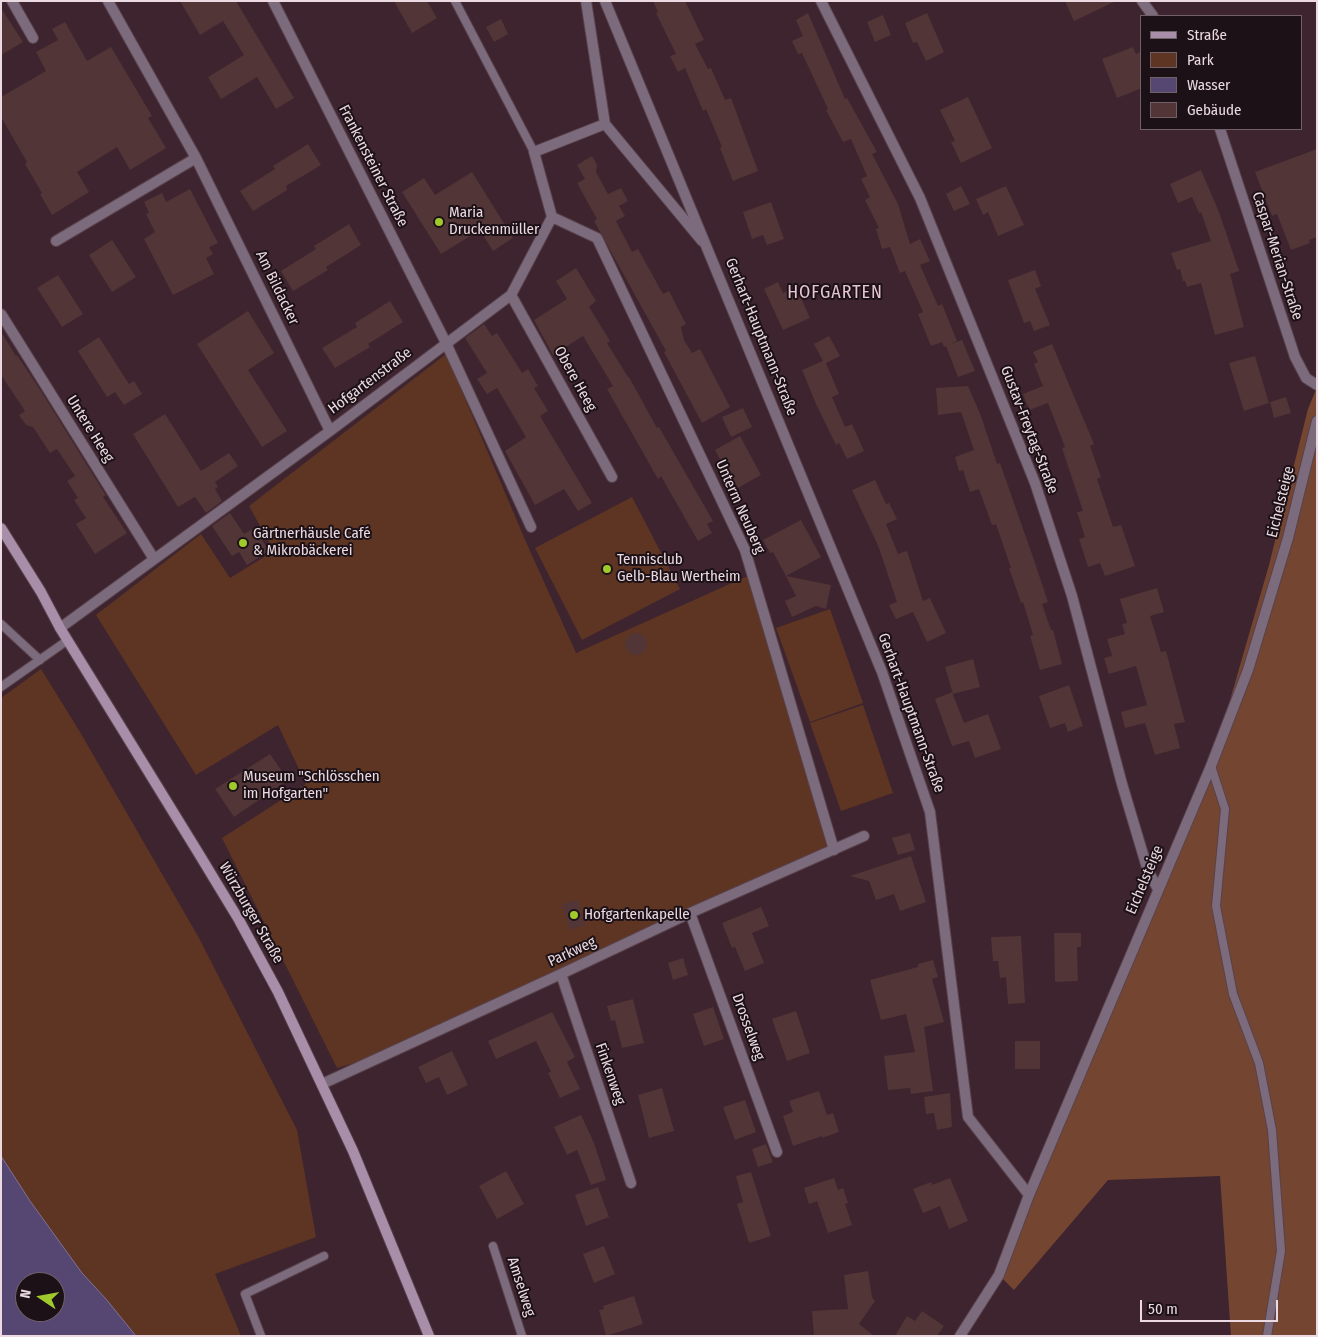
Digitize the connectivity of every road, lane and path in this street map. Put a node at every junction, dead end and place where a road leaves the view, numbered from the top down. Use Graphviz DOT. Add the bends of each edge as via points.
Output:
graph roads {
  1 [pos="12,1"];
  2 [pos="108,1"];
  3 [pos="273,1"];
  4 [pos="455,1"];
  5 [pos="586,1"];
  6 [pos="605,1"];
  7 [pos="821,1"];
  8 [pos="1142,1"];
  9 [pos="1153,15"];
  10 [pos="33,38"];
  11 [pos="605,124"];
  12 [pos="1220,130"];
  13 [pos="534,152"];
  14 [pos="196,158"];
  15 [pos="552,217"];
  16 [pos="56,241"];
  17 [pos="708,249"];
  18 [pos="511,295"];
  19 [pos="1,314"];
  20 [pos="446,343"];
  21 [pos="1317,385"];
  22 [pos="1317,421"];
  23 [pos="330,431"];
  24 [pos="612,477"];
  25 [pos="531,527"];
  26 [pos="1,528"];
  27 [pos="154,559"];
  28 [pos="1,624"];
  29 [pos="60,628"];
  30 [pos="68,640"];
  31 [pos="40,660"];
  32 [pos="1,687"];
  33 [pos="1211,766"];
  34 [pos="864,836"];
  35 [pos="834,850"];
  36 [pos="1158,889"];
  37 [pos="690,913"];
  38 [pos="561,974"];
  39 [pos="322,1084"];
  40 [pos="777,1152"];
  41 [pos="631,1184"];
  42 [pos="1029,1195"];
  43 [pos="493,1246"];
  44 [pos="324,1256"];
  45 [pos="261,1336"];
  46 [pos="429,1336"];
  47 [pos="522,1336"];
  48 [pos="960,1336"];
  49 [pos="1267,1336"];
  1 -- 10 [label="street"];
  2 -- 14 [label="street, Am Bildacker"];
  3 -- 20 [label="street, Frankensteiner Straße"];
  4 -- 13 [label="lane"];
  5 -- 11 [label="street"];
  6 -- 17 [label="street, Gerhart-Hauptmann-Straße"];
  7 -- 36 [label="street, Gustav-Freytag-Straße" via="920,198 1035,483 1072,596 1148,871"];
  8 -- 9 [label="street"];
  11 -- 13 [label="street"];
  11 -- 17 [label="street, Gerhart-Hauptmann-Straße"];
  12 -- 21 [label="street, Caspar-Merian-Straße" via="1295,357 1306,378"];
  13 -- 15 [label="street"];
  14 -- 16 [label="street"];
  14 -- 23 [label="street, Am Bildacker"];
  15 -- 18 [label="street, Hofgartenstraße"];
  15 -- 35 [label="street, Unterm Neuberg" via="597,238 745,550"];
  17 -- 42 [label="street, Gerhart-Hauptmann-Straße" via="882,672 930,812 968,1117"];
  18 -- 20 [label="street, Hofgartenstraße"];
  18 -- 24 [label="street, Obere Heeg"];
  19 -- 27 [label="street, Untere Heeg"];
  20 -- 23 [label="street, Hofgartenstraße"];
  20 -- 25 [label="street"];
  22 -- 33 [label="street, Eichelsteige" via="1288,538 1248,670"];
  23 -- 27 [label="street, Hofgartenstraße"];
  26 -- 29 [label="main road, Würzburger Straße"];
  27 -- 29 [label="street, Hofgartenstraße"];
  28 -- 31 [label="lane"];
  29 -- 30 [label="main road, Würzburger Straße"];
  30 -- 31 [label="lane"];
  30 -- 39 [label="main road, Würzburger Straße" via="239,920"];
  31 -- 32 [label="lane"];
  33 -- 36 [label="street, Eichelsteige"];
  33 -- 49 [label="lane" via="1225,809 1216,906 1233,994 1259,1063 1272,1130 1281,1251"];
  34 -- 35 [label="street, Parkweg"];
  35 -- 37 [label="street, Parkweg"];
  36 -- 42 [label="street, Eichelsteige"];
  37 -- 38 [label="street, Parkweg"];
  37 -- 40 [label="street, Drosselweg"];
  38 -- 39 [label="street, Parkweg"];
  38 -- 41 [label="street, Finkenweg"];
  39 -- 46 [label="main road, Würzburger Straße"];
  42 -- 48 [label="street, Eichelsteige" via="999,1275"];
  43 -- 47 [label="lane, Amselweg"];
  44 -- 45 [label="lane" via="245,1294"];
}
